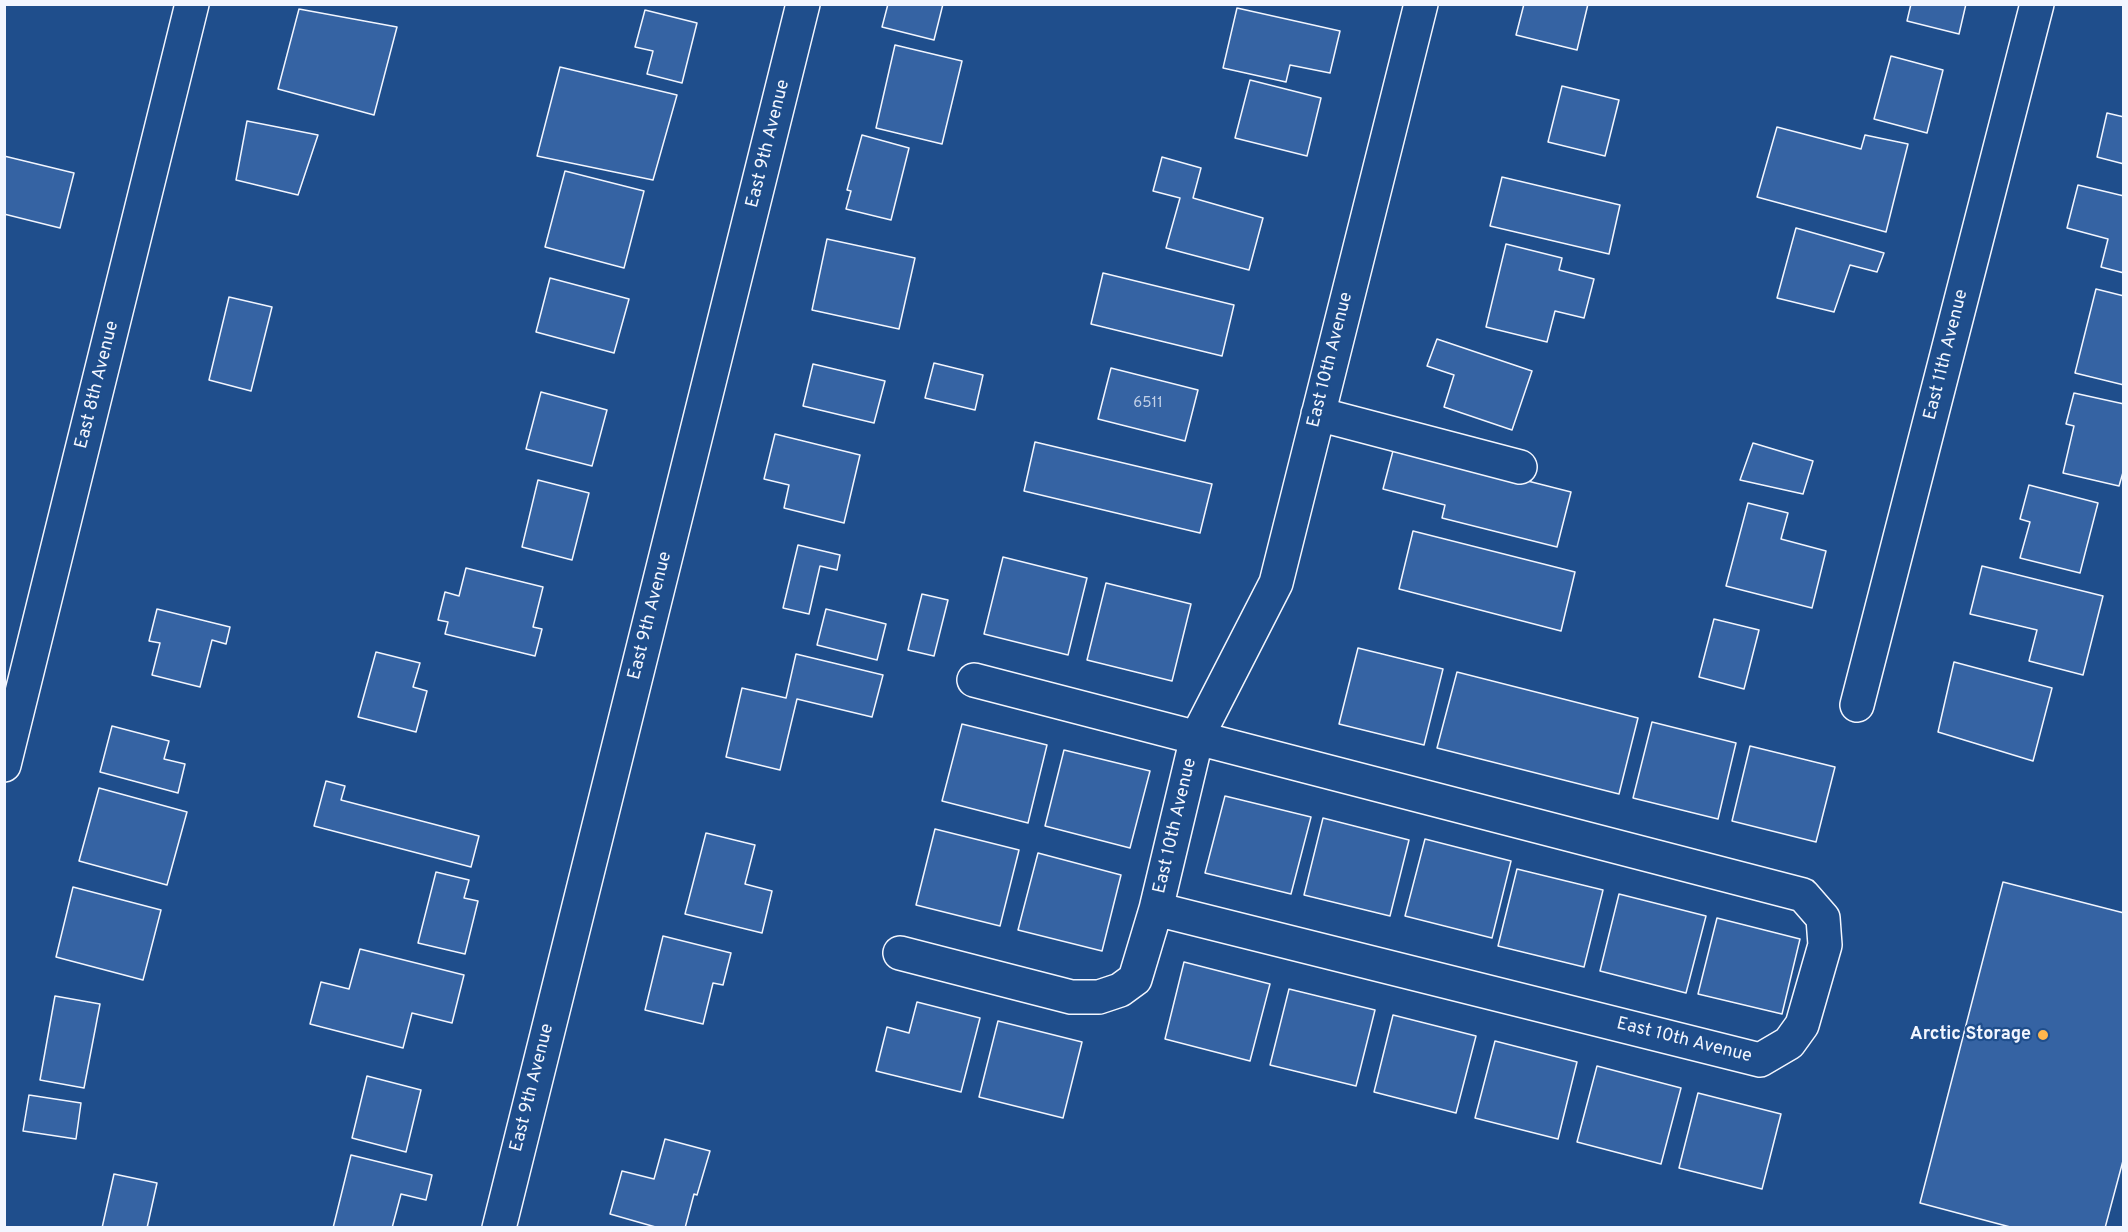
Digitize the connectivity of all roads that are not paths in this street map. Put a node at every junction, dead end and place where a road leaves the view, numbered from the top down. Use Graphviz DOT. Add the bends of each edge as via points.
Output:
graph roads {
  1 [pos="192,4"];
  2 [pos="803,4"];
  3 [pos="1421,4"];
  4 [pos="2037,4"];
  5 [pos="1318,414"];
  6 [pos="1520,467"];
  7 [pos="974,680"];
  8 [pos="1857,705"];
  9 [pos="1197,737"];
  10 [pos="4,765"];
  11 [pos="1156,909"];
  12 [pos="900,953"];
  13 [pos="499,1227"];
  1 -- 10 [label="street, East 8th Avenue"];
  2 -- 13 [label="street, East 9th Avenue"];
  3 -- 5 [label="street, East 10th Avenue"];
  4 -- 8 [label="street, East 11th Avenue"];
  5 -- 6 [label="street"];
  5 -- 9 [label="street, East 10th Avenue" via="1276,583"];
  7 -- 9 [label="street, East 10th Avenue"];
  9 -- 11 [label="street, East 10th Avenue"];
  9 -- 11 [label="street, East 10th Avenue" via="1803,895 1823,918 1825,945 1802,1025 1789,1043 1760,1060"];
  11 -- 12 [label="street" via="1135,979 1120,990 1099,997 1071,997"];
}
